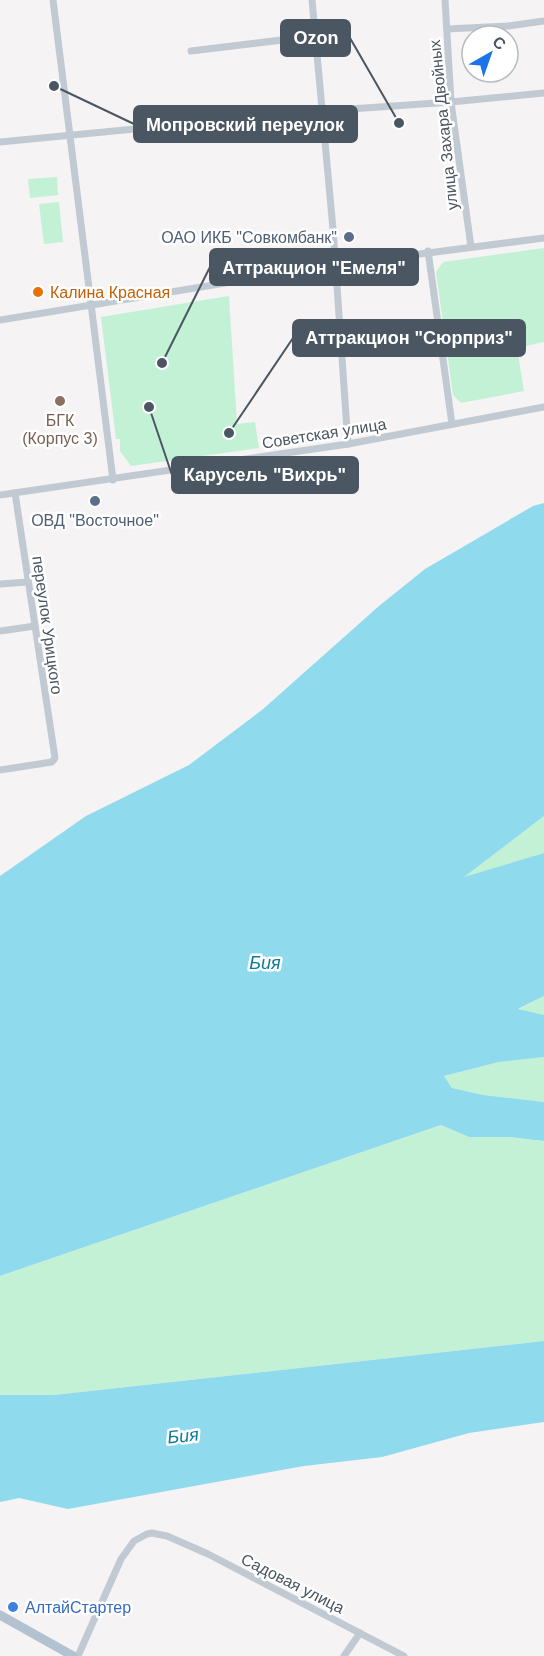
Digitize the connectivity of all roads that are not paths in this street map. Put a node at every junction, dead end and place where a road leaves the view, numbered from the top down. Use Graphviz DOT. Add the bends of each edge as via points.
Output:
graph roads {
  1 [pos="53,0"];
  2 [pos="312,0"];
  3 [pos="445,0"];
  4 [pos="544,21"];
  5 [pos="447,29"];
  6 [pos="315,36"];
  7 [pos="191,51"];
  8 [pos="544,93"];
  9 [pos="451,102"];
  10 [pos="322,111"];
  11 [pos="70,136"];
  12 [pos="0,142"];
  13 [pos="544,237"];
  14 [pos="471,247"];
  15 [pos="428,251"];
  16 [pos="335,265"];
  17 [pos="91,305"];
  18 [pos="0,320"];
  19 [pos="544,407"];
  20 [pos="452,424"];
  21 [pos="348,444"];
  22 [pos="112,480"];
  23 [pos="15,493"];
  24 [pos="0,495"];
  25 [pos="28,582"];
  26 [pos="0,584"];
  27 [pos="35,626"];
  28 [pos="0,631"];
  29 [pos="0,770"];
  30 [pos="0,1615"];
  31 [pos="360,1633"];
  32 [pos="73,1656"];
  33 [pos="78,1656"];
  34 [pos="344,1656"];
  35 [pos="404,1656"];
  1 -- 11 [label="street"];
  2 -- 6 [label="street"];
  3 -- 5 [label="street, улица Захара Двойных"];
  4 -- 5 [label="street"];
  5 -- 9 [label="street, улица Захара Двойных"];
  6 -- 7 [label="street"];
  6 -- 10 [label="street"];
  8 -- 9 [label="street"];
  9 -- 10 [label="street"];
  9 -- 14 [label="street, улица Захара Двойных"];
  10 -- 11 [label="street"];
  10 -- 16 [label="street"];
  11 -- 12 [label="street"];
  11 -- 17 [label="street"];
  13 -- 14 [label="street"];
  14 -- 15 [label="street"];
  15 -- 16 [label="street"];
  15 -- 20 [label="street"];
  16 -- 17 [label="street"];
  16 -- 21 [label="street"];
  17 -- 18 [label="street"];
  17 -- 22 [label="street"];
  19 -- 20 [label="street, Советская улица"];
  20 -- 21 [label="street, Советская улица"];
  21 -- 22 [label="street, Советская улица"];
  22 -- 23 [label="street, Советская улица"];
  23 -- 24 [label="street, Советская улица"];
  23 -- 25 [label="street, переулок Урицкого"];
  25 -- 26 [label="street"];
  25 -- 27 [label="street, переулок Урицкого"];
  27 -- 28 [label="street"];
  27 -- 29 [label="street, переулок Урицкого" via="54,760"];
  30 -- 32 [label="main road"];
  31 -- 33 [label="street, Садовая улица" via="208,1554 167,1536 147,1534 129,1546"];
  31 -- 34 [label="street"];
  31 -- 35 [label="street, Садовая улица"];
}
